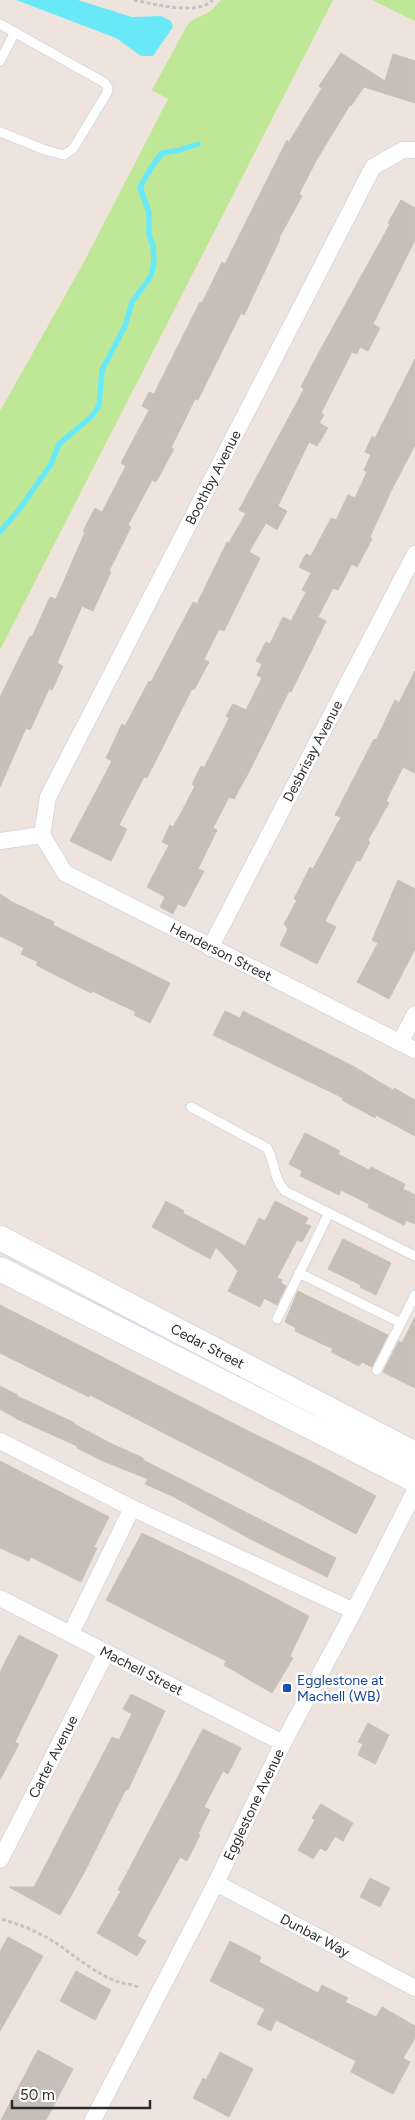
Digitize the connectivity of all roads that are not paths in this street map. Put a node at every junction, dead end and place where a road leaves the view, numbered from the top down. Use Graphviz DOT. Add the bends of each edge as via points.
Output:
graph roads {
  1 [pos="0,24"];
  2 [pos="15,32"];
  3 [pos="0,61"];
  4 [pos="0,132"];
  5 [pos="415,150"];
  6 [pos="415,554"];
  7 [pos="42,835"];
  8 [pos="0,841"];
  9 [pos="210,948"];
  10 [pos="415,1014"];
  11 [pos="400,1043"];
  12 [pos="415,1050"];
  13 [pos="191,1108"];
  14 [pos="329,1213"];
  15 [pos="0,1238"];
  16 [pos="415,1256"];
  17 [pos="0,1269"];
  18 [pos="299,1274"];
  19 [pos="415,1295"];
  20 [pos="277,1318"];
  21 [pos="401,1323"];
  22 [pos="377,1370"];
  23 [pos="0,1441"];
  24 [pos="415,1454"];
  25 [pos="415,1480"];
  26 [pos="415,1491"];
  27 [pos="132,1508"];
  28 [pos="0,1598"];
  29 [pos="354,1611"];
  30 [pos="71,1633"];
  31 [pos="106,1653"];
  32 [pos="283,1744"];
  33 [pos="0,1860"];
  34 [pos="216,1883"];
  35 [pos="415,1988"];
  36 [pos="93,2120"];
  1 -- 2 [label="lane"];
  2 -- 3 [label="lane"];
  2 -- 4 [label="lane" via="105,84 108,93 73,148 64,155"];
  5 -- 7 [label="street, Boothby Avenue" via="403,150 373,167 48,797"];
  6 -- 9 [label="street, Desbrisay Avenue"];
  7 -- 8 [label="street"];
  7 -- 9 [label="street, Henderson Street" via="64,873"];
  9 -- 11 [label="street, Henderson Street"];
  10 -- 11 [label="street"];
  11 -- 12 [label="street, Henderson Street"];
  13 -- 14 [label="lane" via="266,1148 285,1191"];
  14 -- 16 [label="lane"];
  14 -- 18 [label="lane"];
  15 -- 24 [label="main road, Cedar Street"];
  17 -- 25 [label="main road, Cedar Street"];
  18 -- 20 [label="lane"];
  18 -- 21 [label="lane"];
  19 -- 21 [label="lane"];
  21 -- 22 [label="lane"];
  23 -- 27 [label="street"];
  26 -- 29 [label="street, Egglestone Avenue"];
  27 -- 29 [label="street"];
  27 -- 30 [label="street"];
  28 -- 30 [label="street, Machell Street"];
  29 -- 32 [label="street, Egglestone Avenue"];
  30 -- 31 [label="street, Machell Street"];
  31 -- 32 [label="street, Machell Street"];
  31 -- 33 [label="street, Carter Avenue"];
  32 -- 34 [label="street, Egglestone Avenue"];
  34 -- 35 [label="street, Dunbar Way"];
  34 -- 36 [label="street, Egglestone Avenue"];
}
